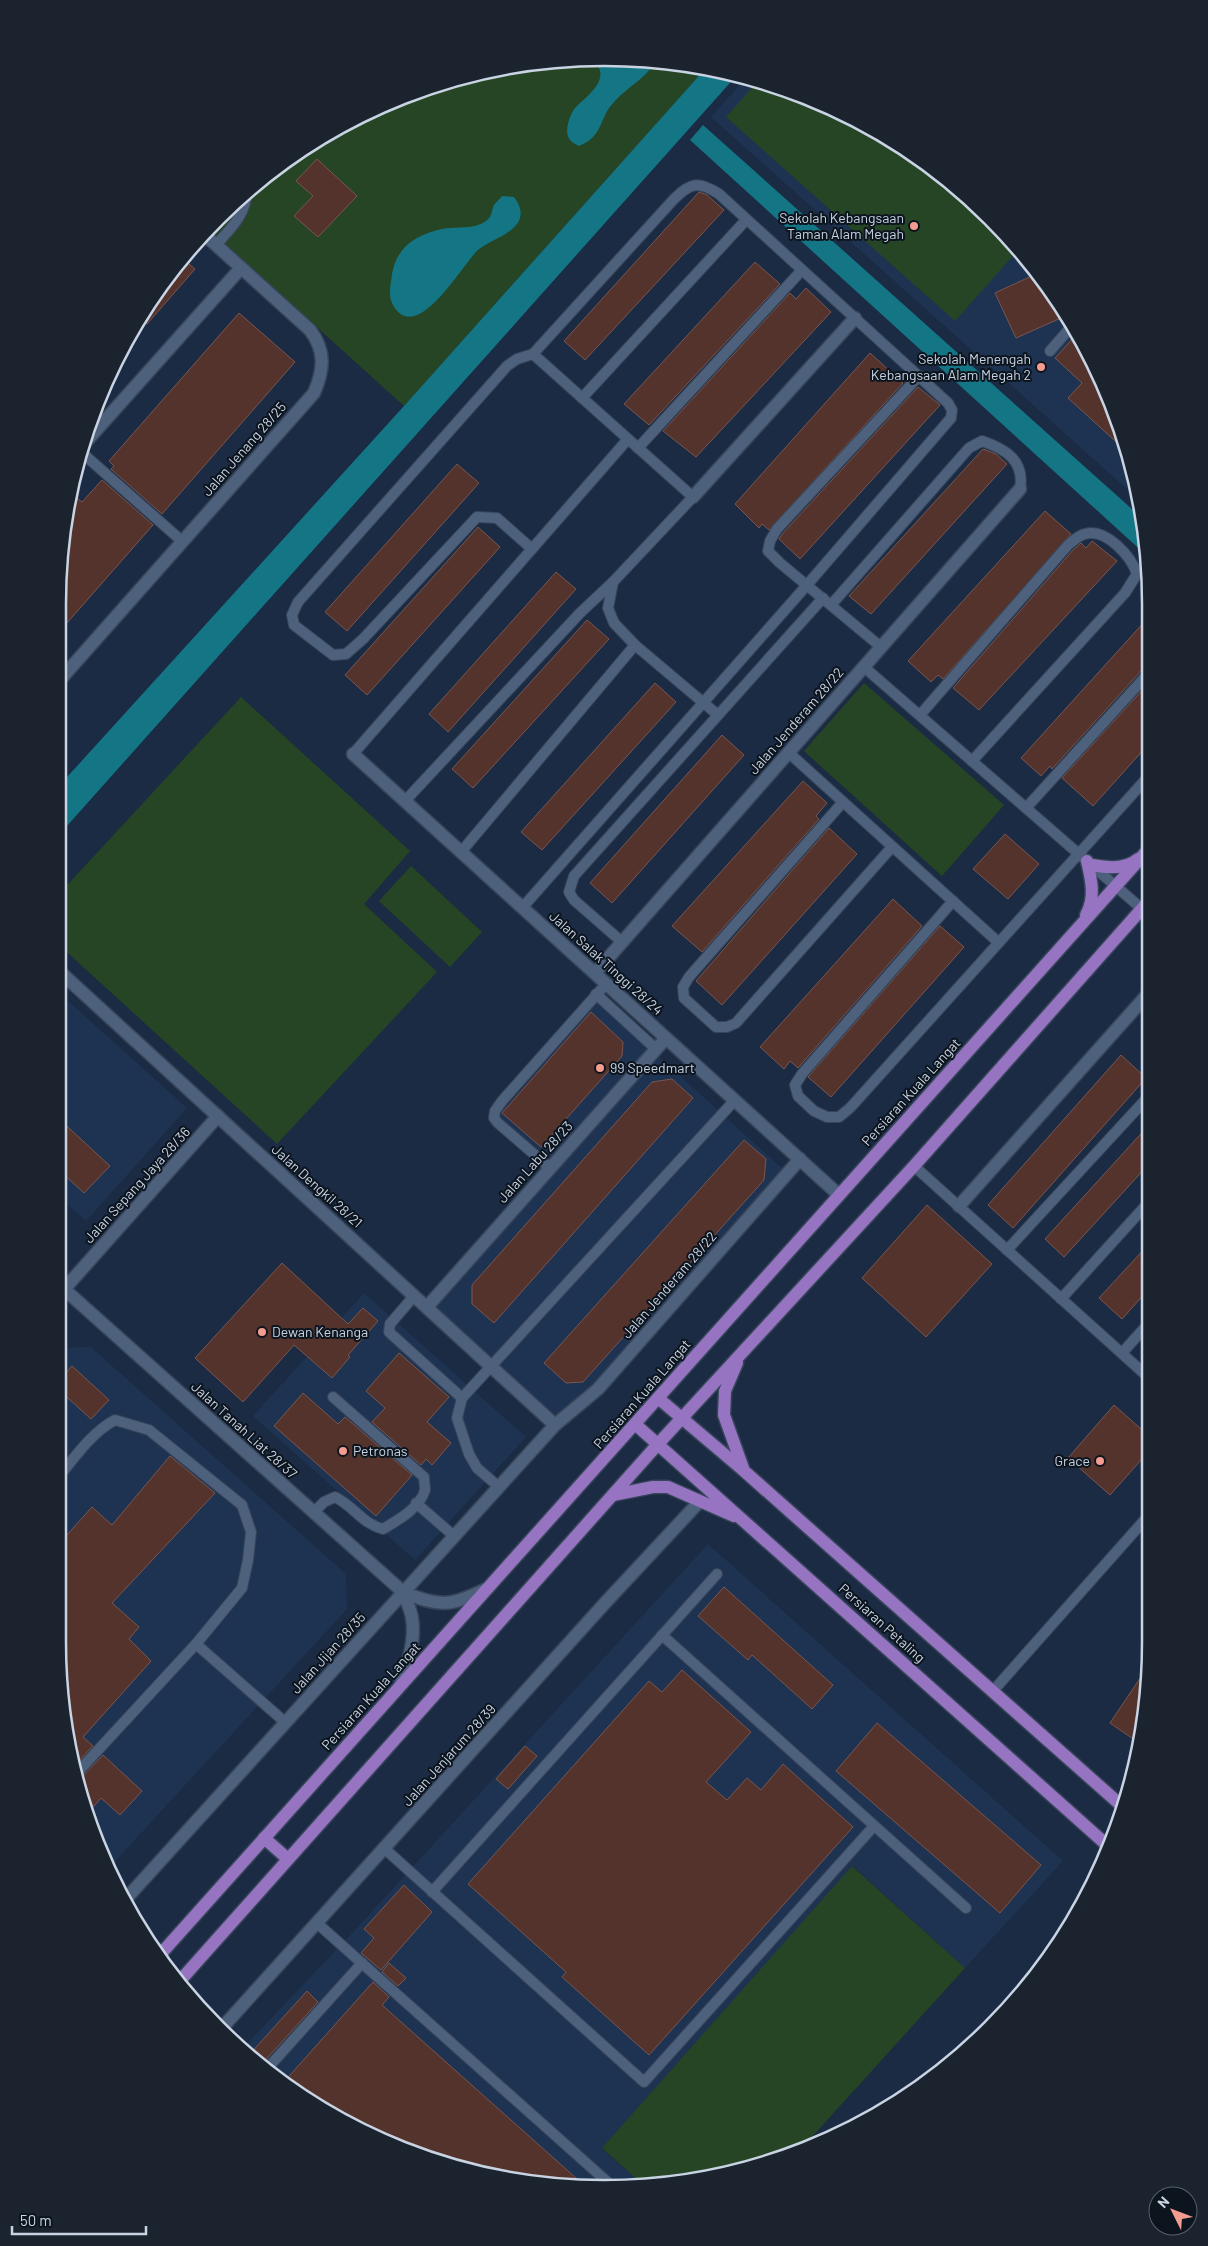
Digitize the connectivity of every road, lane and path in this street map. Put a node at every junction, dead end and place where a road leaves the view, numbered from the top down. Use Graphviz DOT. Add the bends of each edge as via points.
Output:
graph roads {
  1 [pos="246,203"];
  2 [pos="746,220"];
  3 [pos="210,239"];
  4 [pos="216,245"];
  5 [pos="241,268"];
  6 [pos="802,270"];
  7 [pos="855,318"];
  8 [pos="1067,331"];
  9 [pos="1050,351"];
  10 [pos="533,354"];
  11 [pos="919,376"];
  12 [pos="582,398"];
  13 [pos="94,433"];
  14 [pos="628,439"];
  15 [pos="638,448"];
  16 [pos="87,457"];
  17 [pos="1020,489"];
  18 [pos="693,497"];
  19 [pos="183,542"];
  20 [pos="532,548"];
  21 [pos="613,582"];
  22 [pos="807,585"];
  23 [pos="827,602"];
  24 [pos="634,645"];
  25 [pos="882,647"];
  26 [pos="864,667"];
  27 [pos="66,669"];
  28 [pos="1142,680"];
  29 [pos="703,702"];
  30 [pos="718,715"];
  31 [pos="920,715"];
  32 [pos="789,753"];
  33 [pos="353,754"];
  34 [pos="972,761"];
  35 [pos="1142,783"];
  36 [pos="405,801"];
  37 [pos="843,802"];
  38 [pos="1026,808"];
  39 [pos="892,847"];
  40 [pos="461,852"];
  41 [pos="1142,855"];
  42 [pos="1142,857"];
  43 [pos="1086,860"];
  44 [pos="1116,886"];
  45 [pos="953,901"];
  46 [pos="1142,905"];
  47 [pos="522,908"];
  48 [pos="1142,908"];
  49 [pos="1077,929"];
  50 [pos="622,942"];
  51 [pos="998,942"];
  52 [pos="595,974"];
  53 [pos="66,977"];
  54 [pos="606,984"];
  55 [pos="596,994"];
  56 [pos="1142,1001"];
  57 [pos="666,1038"];
  58 [pos="656,1049"];
  59 [pos="735,1100"];
  60 [pos="1142,1104"];
  61 [pos="218,1116"];
  62 [pos="800,1159"];
  63 [pos="914,1166"];
  64 [pos="550,1168"];
  65 [pos="839,1195"];
  66 [pos="959,1206"];
  67 [pos="1142,1210"];
  68 [pos="1007,1250"];
  69 [pos="66,1286"];
  70 [pos="66,1296"];
  71 [pos="414,1296"];
  72 [pos="1061,1299"];
  73 [pos="426,1307"];
  74 [pos="1142,1331"];
  75 [pos="1122,1353"];
  76 [pos="739,1356"];
  77 [pos="492,1367"];
  78 [pos="1142,1371"];
  79 [pos="333,1398"];
  80 [pos="462,1398"];
  81 [pos="658,1398"];
  82 [pos="682,1419"];
  83 [pos="635,1424"];
  84 [pos="555,1425"];
  85 [pos="658,1444"];
  86 [pos="66,1469"];
  87 [pos="743,1470"];
  88 [pos="499,1487"];
  89 [pos="614,1496"];
  90 [pos="700,1501"];
  91 [pos="416,1503"];
  92 [pos="313,1513"];
  93 [pos="746,1522"];
  94 [pos="1142,1523"];
  95 [pos="454,1536"];
  96 [pos="717,1574"];
  97 [pos="489,1587"];
  98 [pos="404,1592"];
  99 [pos="662,1635"];
  100 [pos="196,1644"];
  101 [pos="400,1687"];
  102 [pos="993,1691"];
  103 [pos="286,1723"];
  104 [pos="82,1768"];
  105 [pos="1117,1802"];
  106 [pos="874,1826"];
  107 [pos="264,1838"];
  108 [pos="1103,1842"];
  109 [pos="385,1850"];
  110 [pos="288,1859"];
  111 [pos="432,1892"];
  112 [pos="130,1895"];
  113 [pos="966,1908"];
  114 [pos="318,1924"];
  115 [pos="164,1951"];
  116 [pos="362,1963"];
  117 [pos="183,1977"];
  118 [pos="226,2024"];
  119 [pos="271,2064"];
  120 [pos="605,2180"];
  1 -- 4 [label="lane" via="243,214"];
  2 -- 6 [label="lane"];
  2 -- 10 [label="lane" via="706,186 685,188"];
  2 -- 12 [label="lane"];
  3 -- 4 [label="street, Jalan Jenang 28/25"];
  4 -- 5 [label="street, Jalan Jenang 28/25"];
  5 -- 13 [label="street"];
  5 -- 19 [label="street, Jalan Jenang 28/25" via="310,330 318,340 323,364 314,393"];
  6 -- 7 [label="lane"];
  6 -- 15 [label="lane"];
  7 -- 11 [label="lane"];
  7 -- 18 [label="street"];
  8 -- 9 [label="lane"];
  10 -- 12 [label="lane"];
  10 -- 20 [label="lane" via="507,366 298,602 292,615 294,625 333,655 346,654 477,517 497,518"];
  11 -- 22 [label="lane" via="948,403 952,410 951,418"];
  11 -- 22 [label="lane" via="770,540 768,551"];
  12 -- 14 [label="lane"];
  14 -- 15 [label="lane"];
  14 -- 20 [label="lane"];
  15 -- 18 [label="lane"];
  16 -- 19 [label="lane"];
  17 -- 23 [label="lane" via="1019,466 1008,453 982,442 969,448"];
  17 -- 25 [label="street, Jalan Jenderam 28/22"];
  18 -- 21 [label="lane"];
  19 -- 27 [label="street, Jalan Jenang 28/25"];
  20 -- 33 [label="lane"];
  21 -- 24 [label="lane" via="608,608 614,623"];
  21 -- 36 [label="lane" via="580,613"];
  22 -- 23 [label="lane"];
  22 -- 29 [label="lane"];
  23 -- 25 [label="lane"];
  23 -- 30 [label="lane"];
  24 -- 29 [label="lane"];
  24 -- 40 [label="lane"];
  25 -- 26 [label="street, Jalan Jenderam 28/22"];
  26 -- 31 [label="lane"];
  26 -- 32 [label="street, Jalan Jenderam 28/22"];
  28 -- 38 [label="lane"];
  29 -- 30 [label="lane"];
  29 -- 47 [label="lane"];
  30 -- 50 [label="lane" via="574,876 569,892 574,900"];
  31 -- 34 [label="lane"];
  31 -- 34 [label="lane" via="1068,545 1084,534 1097,533 1112,542 1134,563 1138,574"];
  32 -- 37 [label="lane"];
  32 -- 50 [label="street, Jalan Jenderam 28/22"];
  33 -- 36 [label="street, Jalan Salak Tinggi 28/24"];
  34 -- 38 [label="lane"];
  35 -- 43 [label="lane"];
  36 -- 40 [label="street, Jalan Salak Tinggi 28/24"];
  37 -- 39 [label="lane"];
  37 -- 39 [label="lane" via="686,982 684,998 710,1022 716,1027 726,1028 736,1023"];
  38 -- 43 [label="lane"];
  39 -- 45 [label="lane"];
  40 -- 47 [label="street, Jalan Salak Tinggi 28/24"];
  41 -- 43 [label="main road" via="1132,864 1110,867"];
  42 -- 44 [label="main road, Persiaran Kuala Langat"];
  43 -- 44 [label="lane"];
  43 -- 49 [label="main road" via="1093,892 1090,909"];
  43 -- 51 [label="lane"];
  44 -- 46 [label="lane"];
  44 -- 49 [label="main road, Persiaran Kuala Langat"];
  45 -- 51 [label="lane"];
  45 -- 51 [label="lane" via="802,1074 795,1085 803,1101 827,1118 839,1117"];
  47 -- 52 [label="street, Jalan Salak Tinggi 28/24"];
  48 -- 63 [label="main road"];
  49 -- 65 [label="main road, Persiaran Kuala Langat"];
  50 -- 52 [label="street, Jalan Jenderam 28/22"];
  52 -- 54 [label="street, Jalan Salak Tinggi 28/24"];
  53 -- 61 [label="street, Jalan Dengkil 28/21"];
  54 -- 55 [label="lane"];
  54 -- 57 [label="street, Jalan Salak Tinggi 28/24"];
  55 -- 58 [label="lane"];
  55 -- 64 [label="lane" via="495,1111 494,1118 498,1123"];
  56 -- 66 [label="street"];
  57 -- 58 [label="street, Jalan Labu 28/23"];
  57 -- 59 [label="street, Jalan Salak Tinggi 28/24"];
  58 -- 64 [label="street, Jalan Labu 28/23"];
  59 -- 62 [label="street, Jalan Salak Tinggi 28/24"];
  59 -- 77 [label="lane"];
  60 -- 68 [label="lane"];
  61 -- 69 [label="street, Jalan Sepang Jaya 28/36"];
  61 -- 71 [label="street, Jalan Dengkil 28/21"];
  62 -- 65 [label="street, Jalan Salak Tinggi 28/24"];
  62 -- 84 [label="street, Jalan Jenderam 28/22" via="598,1389"];
  63 -- 66 [label="lane"];
  63 -- 76 [label="main road"];
  64 -- 73 [label="street, Jalan Labu 28/23"];
  65 -- 81 [label="main road, Persiaran Kuala Langat"];
  66 -- 68 [label="lane"];
  67 -- 72 [label="lane"];
  68 -- 72 [label="lane"];
  70 -- 92 [label="street, Jalan Tanah Liat 28/37"];
  71 -- 73 [label="street, Jalan Dengkil 28/21"];
  71 -- 80 [label="lane" via="390,1324 389,1332"];
  72 -- 75 [label="lane"];
  73 -- 77 [label="street, Jalan Dengkil 28/21"];
  74 -- 75 [label="lane"];
  75 -- 78 [label="lane"];
  76 -- 82 [label="main road"];
  76 -- 87 [label="main road" via="724,1403 729,1432"];
  77 -- 80 [label="lane"];
  77 -- 84 [label="street, Jalan Dengkil 28/21"];
  79 -- 91 [label="lane" via="424,1477 425,1489"];
  80 -- 88 [label="lane" via="457,1418 469,1454 477,1468"];
  81 -- 82 [label="main road, Persiaran Petaling"];
  81 -- 83 [label="main road, Persiaran Kuala Langat"];
  82 -- 85 [label="main road"];
  82 -- 87 [label="main road, Persiaran Petaling"];
  83 -- 85 [label="main road, Persiaran Petaling"];
  83 -- 97 [label="main road, Persiaran Kuala Langat"];
  84 -- 88 [label="street, Jalan Jijan 28/35"];
  85 -- 89 [label="main road"];
  85 -- 93 [label="main road, Persiaran Petaling"];
  86 -- 100 [label="lane" via="105,1425 115,1420 149,1430 242,1505 251,1532 242,1588"];
  87 -- 102 [label="main road, Persiaran Petaling"];
  88 -- 95 [label="street, Jalan Jijan 28/35"];
  89 -- 90 [label="main road" via="660,1486"];
  89 -- 110 [label="main road"];
  90 -- 93 [label="main road"];
  90 -- 109 [label="street, Jalan Jenjarum 28/39"];
  91 -- 92 [label="lane" via="403,1517 383,1529 371,1526 344,1501 335,1497"];
  91 -- 95 [label="lane"];
  92 -- 98 [label="street, Jalan Tanah Liat 28/37"];
  93 -- 108 [label="main road, Persiaran Petaling"];
  94 -- 102 [label="lane"];
  95 -- 98 [label="street, Jalan Jijan 28/35"];
  96 -- 99 [label="lane"];
  97 -- 98 [label="street" via="465,1599 440,1603 426,1602"];
  97 -- 101 [label="main road, Persiaran Kuala Langat"];
  98 -- 101 [label="street" via="412,1618 412,1636"];
  98 -- 103 [label="street, Jalan Jijan 28/35"];
  99 -- 106 [label="lane"];
  99 -- 111 [label="lane"];
  100 -- 103 [label="lane"];
  100 -- 104 [label="lane"];
  101 -- 107 [label="main road, Persiaran Kuala Langat"];
  102 -- 105 [label="main road, Persiaran Petaling"];
  103 -- 112 [label="street, Jalan Jijan 28/35"];
  106 -- 111 [label="lane" via="644,2082"];
  106 -- 113 [label="lane"];
  107 -- 110 [label="main road"];
  107 -- 115 [label="main road, Persiaran Kuala Langat"];
  109 -- 111 [label="lane"];
  109 -- 114 [label="street, Jalan Jenjarum 28/39"];
  110 -- 117 [label="main road"];
  114 -- 116 [label="lane"];
  114 -- 118 [label="street, Jalan Jenjarum 28/39"];
  116 -- 119 [label="lane"];
  116 -- 120 [label="lane"];
}
